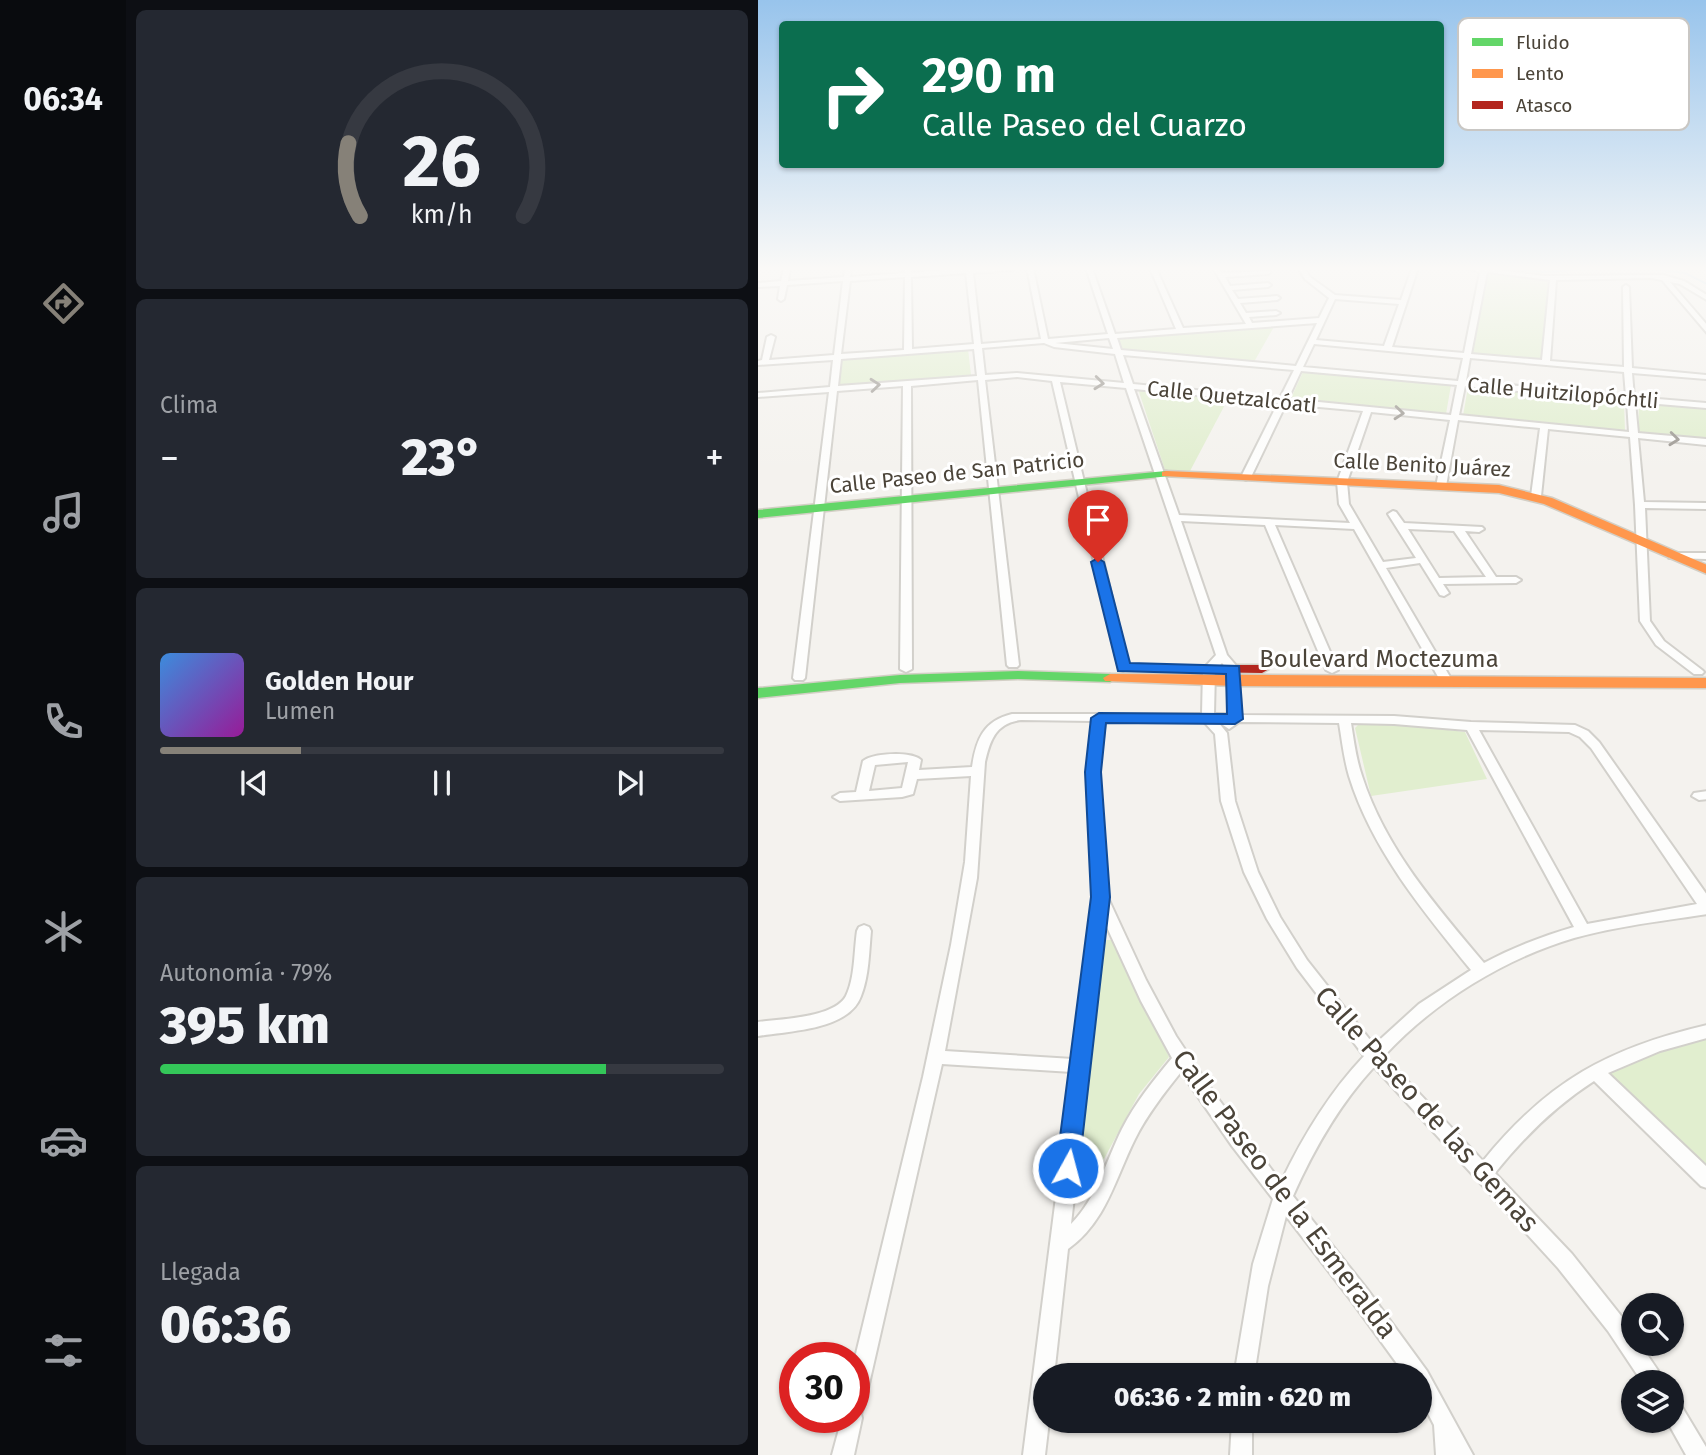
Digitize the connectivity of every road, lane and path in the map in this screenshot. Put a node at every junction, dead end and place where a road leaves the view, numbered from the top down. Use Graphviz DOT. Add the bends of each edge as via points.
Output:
graph roads {
  1 [pos="840,336"];
  2 [pos="908,336"];
  3 [pos="978,336"];
  4 [pos="1044,336"];
  5 [pos="1112,336"];
  6 [pos="1315,336"];
  7 [pos="1391,336"];
  8 [pos="1470,336"];
  9 [pos="1548,336"];
  10 [pos="1627,336"];
  11 [pos="771,337"];
  12 [pos="1045,341"];
  13 [pos="1312,342"];
  14 [pos="979,346"];
  15 [pos="1387,349"];
  16 [pos="908,352"];
  17 [pos="1118,352"];
  18 [pos="1466,356"];
  19 [pos="837,357"];
  20 [pos="761,363"];
  21 [pos="1546,363"];
  22 [pos="1298,369"];
  23 [pos="1628,370"];
  24 [pos="982,376"];
  25 [pos="1706,377"];
  26 [pos="1055,379"];
  27 [pos="907,382"];
  28 [pos="1460,384"];
  29 [pos="1130,386"];
  30 [pos="833,388"];
  31 [pos="758,395"];
  32 [pos="1631,400"];
  33 [pos="1283,401"];
  34 [pos="1706,406"];
  35 [pos="1367,410"];
  36 [pos="1454,418"];
  37 [pos="1544,427"];
  38 [pos="1633,435"];
  39 [pos="1706,442"];
  40 [pos="1161,474"];
  41 [pos="1246,478"];
  42 [pos="1079,482"];
  43 [pos="1342,482"];
  44 [pos="1441,486"];
  45 [pos="993,490"];
  46 [pos="1536,496"];
  47 [pos="907,499"];
  48 [pos="1640,505"];
  49 [pos="1706,506"];
  50 [pos="819,508"];
  51 [pos="758,514"];
  52 [pos="1393,514"];
  53 [pos="1175,518"];
  54 [pos="1269,523"];
  55 [pos="1354,526"];
  56 [pos="1401,526"];
  57 [pos="1457,529"];
  58 [pos="1479,529"];
  59 [pos="1641,542"];
  60 [pos="1673,556"];
  61 [pos="1706,556"];
  62 [pos="1421,557"];
  63 [pos="1377,563"];
  64 [pos="1706,570"];
  65 [pos="1493,580"];
  66 [pos="1516,580"];
  67 [pos="1436,581"];
  68 [pos="1444,593"];
  69 [pos="1222,656"];
  70 [pos="1013,666"];
  71 [pos="1123,668"];
  72 [pos="906,669"];
  73 [pos="1331,670"];
  74 [pos="1209,675"];
  75 [pos="1234,675"];
  76 [pos="1444,676"];
  77 [pos="1704,676"];
  78 [pos="799,678"];
  79 [pos="758,682"];
  80 [pos="758,693"];
  81 [pos="1099,718"];
  82 [pos="1208,719"];
  83 [pos="1235,719"];
  84 [pos="1344,720"];
  85 [pos="1471,726"];
  86 [pos="1221,733"];
  87 [pos="978,771"];
  88 [pos="913,775"];
  89 [pos="862,795"];
  90 [pos="840,797"];
  91 [pos="1101,897"];
  92 [pos="1706,907"];
  93 [pos="1583,930"];
  94 [pos="864,931"];
  95 [pos="1481,971"];
  96 [pos="758,1030"];
  97 [pos="1706,1031"];
  98 [pos="1372,1054"];
  99 [pos="934,1057"];
  100 [pos="1181,1059"];
  101 [pos="1080,1066"];
  102 [pos="1595,1071"];
  103 [pos="1484,1175"];
  104 [pos="1706,1180"];
  105 [pos="1282,1200"];
  106 [pos="1058,1244"];
  107 [pos="869,1342"];
  108 [pos="1246,1363"];
  109 [pos="1410,1363"];
  110 [pos="1646,1370"];
  111 [pos="1432,1400"];
  112 [pos="1443,1420"];
  113 [pos="1684,1430"];
  114 [pos="848,1433"];
  115 [pos="1242,1433"];
  116 [pos="843,1455"];
  117 [pos="1034,1455"];
  118 [pos="1241,1455"];
  119 [pos="1447,1455"];
  120 [pos="1462,1455"];
  121 [pos="1698,1455"];
  1 -- 19 [label="street"];
  2 -- 16 [label="street"];
  3 -- 14 [label="street"];
  4 -- 12 [label="street"];
  5 -- 12 [label="street"];
  5 -- 17 [label="street"];
  6 -- 13 [label="street"];
  7 -- 15 [label="street"];
  8 -- 18 [label="street"];
  9 -- 21 [label="street"];
  10 -- 23 [label="street"];
  11 -- 20 [label="street"];
  12 -- 14 [label="street"];
  12 -- 17 [label="street, Calle Huitzilopóchtli"];
  13 -- 15 [label="street"];
  13 -- 22 [label="street"];
  14 -- 16 [label="street"];
  14 -- 24 [label="street"];
  15 -- 18 [label="street"];
  16 -- 19 [label="street"];
  17 -- 22 [label="street, Calle Huitzilopóchtli"];
  17 -- 29 [label="street"];
  18 -- 21 [label="street"];
  18 -- 28 [label="street"];
  19 -- 20 [label="street"];
  19 -- 30 [label="street"];
  21 -- 23 [label="street"];
  22 -- 28 [label="street, Calle Huitzilopóchtli"];
  22 -- 33 [label="street"];
  23 -- 25 [label="street"];
  23 -- 32 [label="street"];
  24 -- 26 [label="street, Calle Quetzalcóatl"];
  24 -- 27 [label="street, Calle Quetzalcóatl"];
  24 -- 45 [label="street"];
  26 -- 29 [label="street, Calle Quetzalcóatl, one-way"];
  26 -- 42 [label="street"];
  30 -- 27 [label="street, Calle Quetzalcóatl, one-way"];
  27 -- 47 [label="street"];
  28 -- 32 [label="street, Calle Huitzilopóchtli"];
  28 -- 36 [label="street"];
  29 -- 33 [label="street, Calle Quetzalcóatl"];
  29 -- 40 [label="street"];
  30 -- 31 [label="street, Calle Quetzalcóatl"];
  30 -- 50 [label="street"];
  32 -- 34 [label="street, Calle Huitzilopóchtli"];
  32 -- 38 [label="street"];
  33 -- 35 [label="street, Calle Quetzalcóatl"];
  33 -- 41 [label="street"];
  35 -- 36 [label="street, Calle Quetzalcóatl, one-way"];
  35 -- 43 [label="street"];
  36 -- 37 [label="street, Calle Quetzalcóatl"];
  36 -- 44 [label="street"];
  37 -- 38 [label="street, Calle Quetzalcóatl"];
  37 -- 46 [label="street"];
  38 -- 39 [label="street, Calle Quetzalcóatl, one-way"];
  38 -- 48 [label="street"];
  40 -- 41 [label="main road, Calle Benito Juárez"];
  40 -- 42 [label="main road, Calle Paseo de San Patricio"];
  40 -- 53 [label="street"];
  41 -- 43 [label="main road, Calle Benito Juárez"];
  42 -- 45 [label="main road, Calle Paseo de San Patricio"];
  42 -- 71 [label="street"];
  43 -- 44 [label="main road, Calle Benito Juárez"];
  43 -- 55 [label="street" via="1344,504"];
  44 -- 46 [label="main road, Calle Benito Juárez"];
  45 -- 47 [label="main road, Calle Paseo de San Patricio"];
  45 -- 70 [label="street"];
  46 -- 59 [label="main road, Calle Benito Juárez"];
  47 -- 50 [label="main road, Calle Paseo de San Patricio"];
  47 -- 72 [label="street"];
  48 -- 49 [label="street"];
  48 -- 59 [label="street"];
  50 -- 51 [label="main road, Calle Paseo de San Patricio"];
  50 -- 78 [label="street"];
  52 -- 56 [label="street"];
  53 -- 54 [label="street"];
  53 -- 69 [label="street"];
  54 -- 55 [label="street"];
  54 -- 73 [label="street"];
  55 -- 63 [label="street"];
  56 -- 57 [label="street"];
  56 -- 62 [label="street"];
  57 -- 58 [label="street"];
  57 -- 65 [label="street"];
  59 -- 60 [label="main road, Calle Benito Juárez"];
  59 -- 77 [label="street" via="1646,623 1660,643"];
  60 -- 61 [label="street"];
  60 -- 64 [label="main road, Calle Benito Juárez"];
  62 -- 63 [label="street"];
  62 -- 67 [label="street"];
  63 -- 76 [label="street"];
  65 -- 66 [label="street"];
  65 -- 67 [label="street"];
  67 -- 68 [label="street"];
  69 -- 74 [label="street"];
  69 -- 75 [label="street"];
  70 -- 71 [label="main road, Boulevard Moctezuma"];
  70 -- 72 [label="main road, Boulevard Moctezuma"];
  71 -- 74 [label="main road, Boulevard Moctezuma"];
  72 -- 78 [label="main road, Boulevard Moctezuma"];
  73 -- 75 [label="main road, Boulevard Moctezuma"];
  73 -- 76 [label="main road, Boulevard Moctezuma"];
  74 -- 75 [label="main road, Boulevard Moctezuma"];
  74 -- 80 [label="main road, Boulevard Moctezuma" via="900,679"];
  74 -- 82 [label="street"];
  75 -- 76 [label="main road, Boulevard Moctezuma"];
  75 -- 83 [label="street"];
  76 -- 77 [label="main road, Boulevard Moctezuma"];
  78 -- 79 [label="main road, Boulevard Moctezuma"];
  81 -- 82 [label="street"];
  81 -- 87 [label="street" via="1003,719 986,738"];
  81 -- 91 [label="street" via="1093,772"];
  82 -- 83 [label="street"];
  82 -- 86 [label="street"];
  83 -- 84 [label="street"];
  83 -- 86 [label="street"];
  84 -- 85 [label="street"];
  84 -- 95 [label="street" via="1356,776 1379,831 1429,908"];
  85 -- 92 [label="street" via="1578,730 1595,745"];
  85 -- 93 [label="street"];
  86 -- 98 [label="street, Calle Paseo de las Gemas" via="1228,801 1251,872 1302,964"];
  87 -- 88 [label="street"];
  87 -- 99 [label="street" via="971,870"];
  88 -- 89 [label="street" via="905,793"];
  88 -- 89 [label="street" via="912,758 869,761"];
  89 -- 90 [label="street"];
  91 -- 100 [label="street, Calle Paseo de la Esmeralda" via="1154,1013"];
  91 -- 101 [label="street"];
  92 -- 93 [label="street"];
  93 -- 95 [label="street"];
  94 -- 96 [label="street" via="853,998 844,1010"];
  95 -- 98 [label="street" via="1410,1020"];
  97 -- 102 [label="street" via="1654,1045"];
  98 -- 103 [label="street, Calle Paseo de las Gemas"];
  98 -- 105 [label="street" via="1309,1145"];
  99 -- 101 [label="street"];
  99 -- 107 [label="street"];
  100 -- 105 [label="street, Calle Paseo de la Esmeralda"];
  100 -- 106 [label="street" via="1129,1133 1085,1225"];
  101 -- 106 [label="street"];
  102 -- 103 [label="street" via="1551,1101"];
  102 -- 104 [label="street"];
  103 -- 110 [label="street, Calle Paseo de las Gemas" via="1565,1261"];
  105 -- 108 [label="street" via="1252,1316"];
  105 -- 109 [label="street, Calle Paseo de la Esmeralda" via="1334,1259"];
  106 -- 117 [label="street"];
  111 -- 112 [label="street, Calle Paseo de la Esmeralda"];
  112 -- 119 [label="street"];
  112 -- 120 [label="street, Calle Paseo de la Esmeralda"];
  113 -- 121 [label="street"];
  114 -- 116 [label="street"];
  115 -- 118 [label="street"];
}
